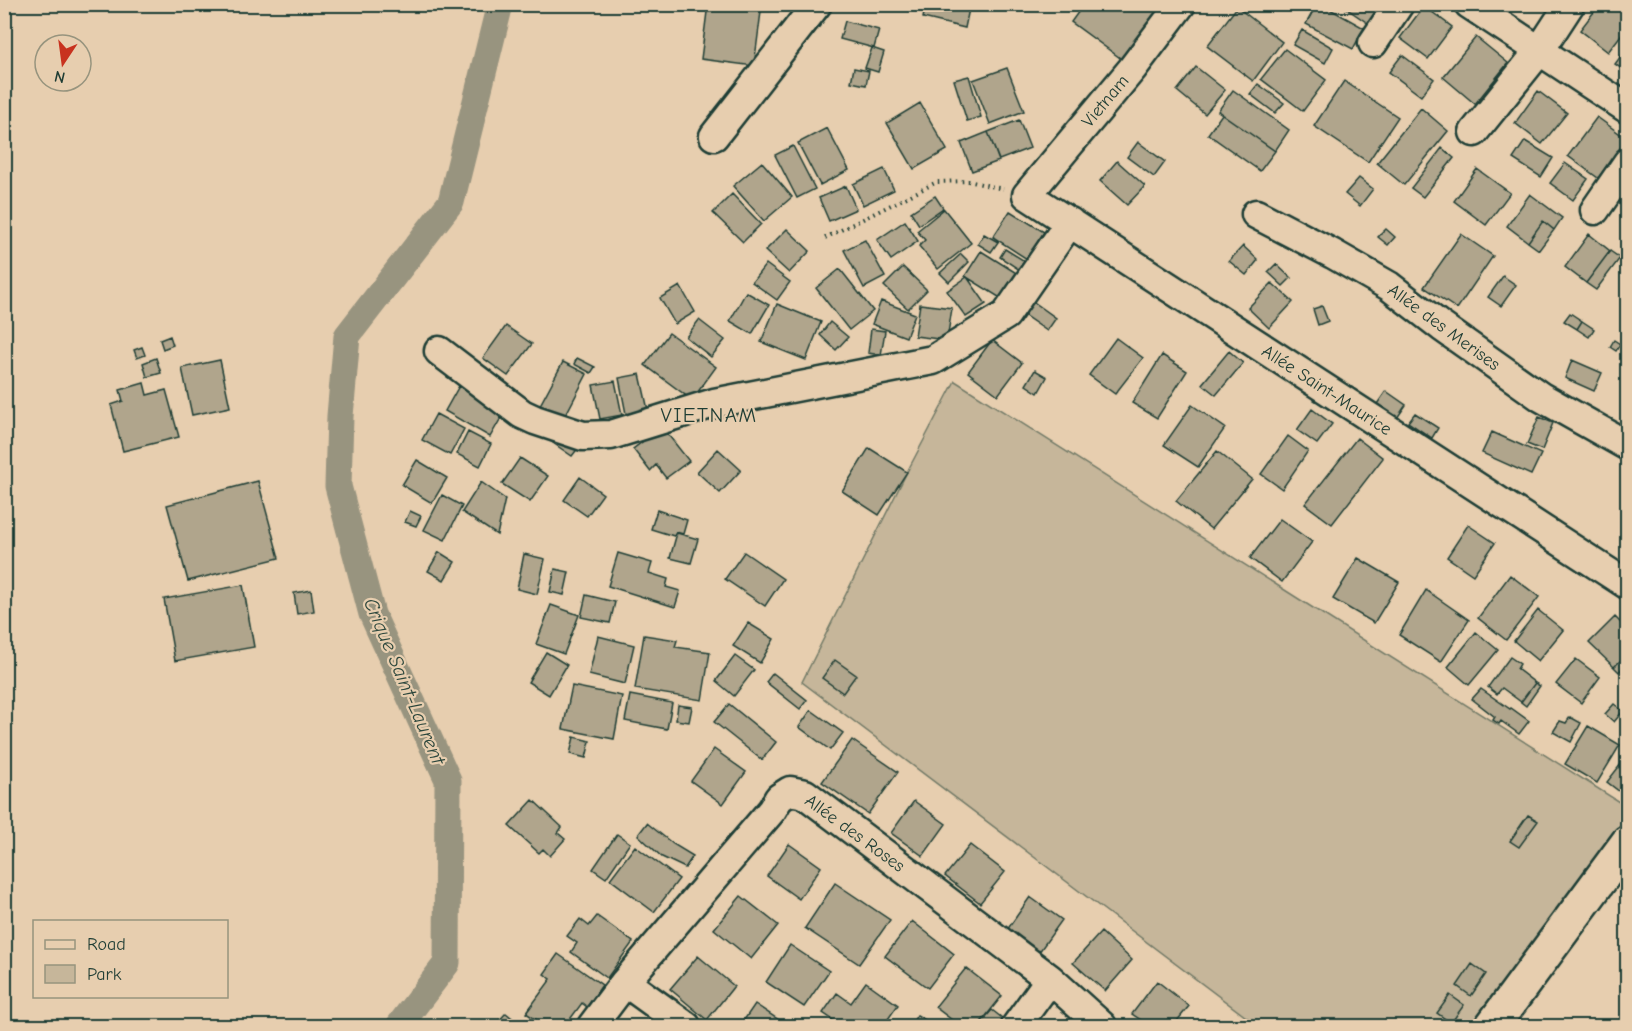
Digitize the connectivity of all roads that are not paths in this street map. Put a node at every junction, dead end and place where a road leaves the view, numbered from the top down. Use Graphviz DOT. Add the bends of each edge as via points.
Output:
graph roads {
  1 [pos="817,4"];
  2 [pos="1181,4"];
  3 [pos="1399,4"];
  4 [pos="1469,4"];
  5 [pos="1570,4"];
  6 [pos="1372,43"];
  7 [pos="1539,50"];
  8 [pos="1628,109"];
  9 [pos="1474,132"];
  10 [pos="714,136"];
  11 [pos="1628,162"];
  12 [pos="1027,195"];
  13 [pos="1595,210"];
  14 [pos="1256,214"];
  15 [pos="1070,222"];
  16 [pos="438,351"];
  17 [pos="1628,446"];
  18 [pos="1628,585"];
  19 [pos="1628,842"];
  20 [pos="1050,979"];
  21 [pos="624,982"];
  22 [pos="592,1026"];
  23 [pos="686,1026"];
  24 [pos="1016,1026"];
  25 [pos="1102,1026"];
  26 [pos="1492,1026"];
  1 -- 10 [label="street"];
  2 -- 12 [label="street, Vietnam"];
  3 -- 6 [label="street"];
  4 -- 7 [label="street"];
  5 -- 7 [label="street"];
  7 -- 8 [label="street"];
  7 -- 9 [label="street"];
  11 -- 13 [label="street"];
  12 -- 15 [label="street, Allée Saint-Maurice"];
  14 -- 17 [label="street, Allée des Merises" via="1389,286 1541,397"];
  15 -- 16 [label="street" via="1006,315 933,360 714,403 611,435 584,436 522,414"];
  15 -- 18 [label="street, Allée Saint-Maurice"];
  19 -- 26 [label="street"];
  20 -- 21 [label="street, Allée des Roses" via="804,794 790,791 779,798"];
  20 -- 24 [label="street"];
  20 -- 25 [label="street, Allée des Roses"];
  21 -- 22 [label="street, Allée des Roses"];
  21 -- 23 [label="street"];
}
